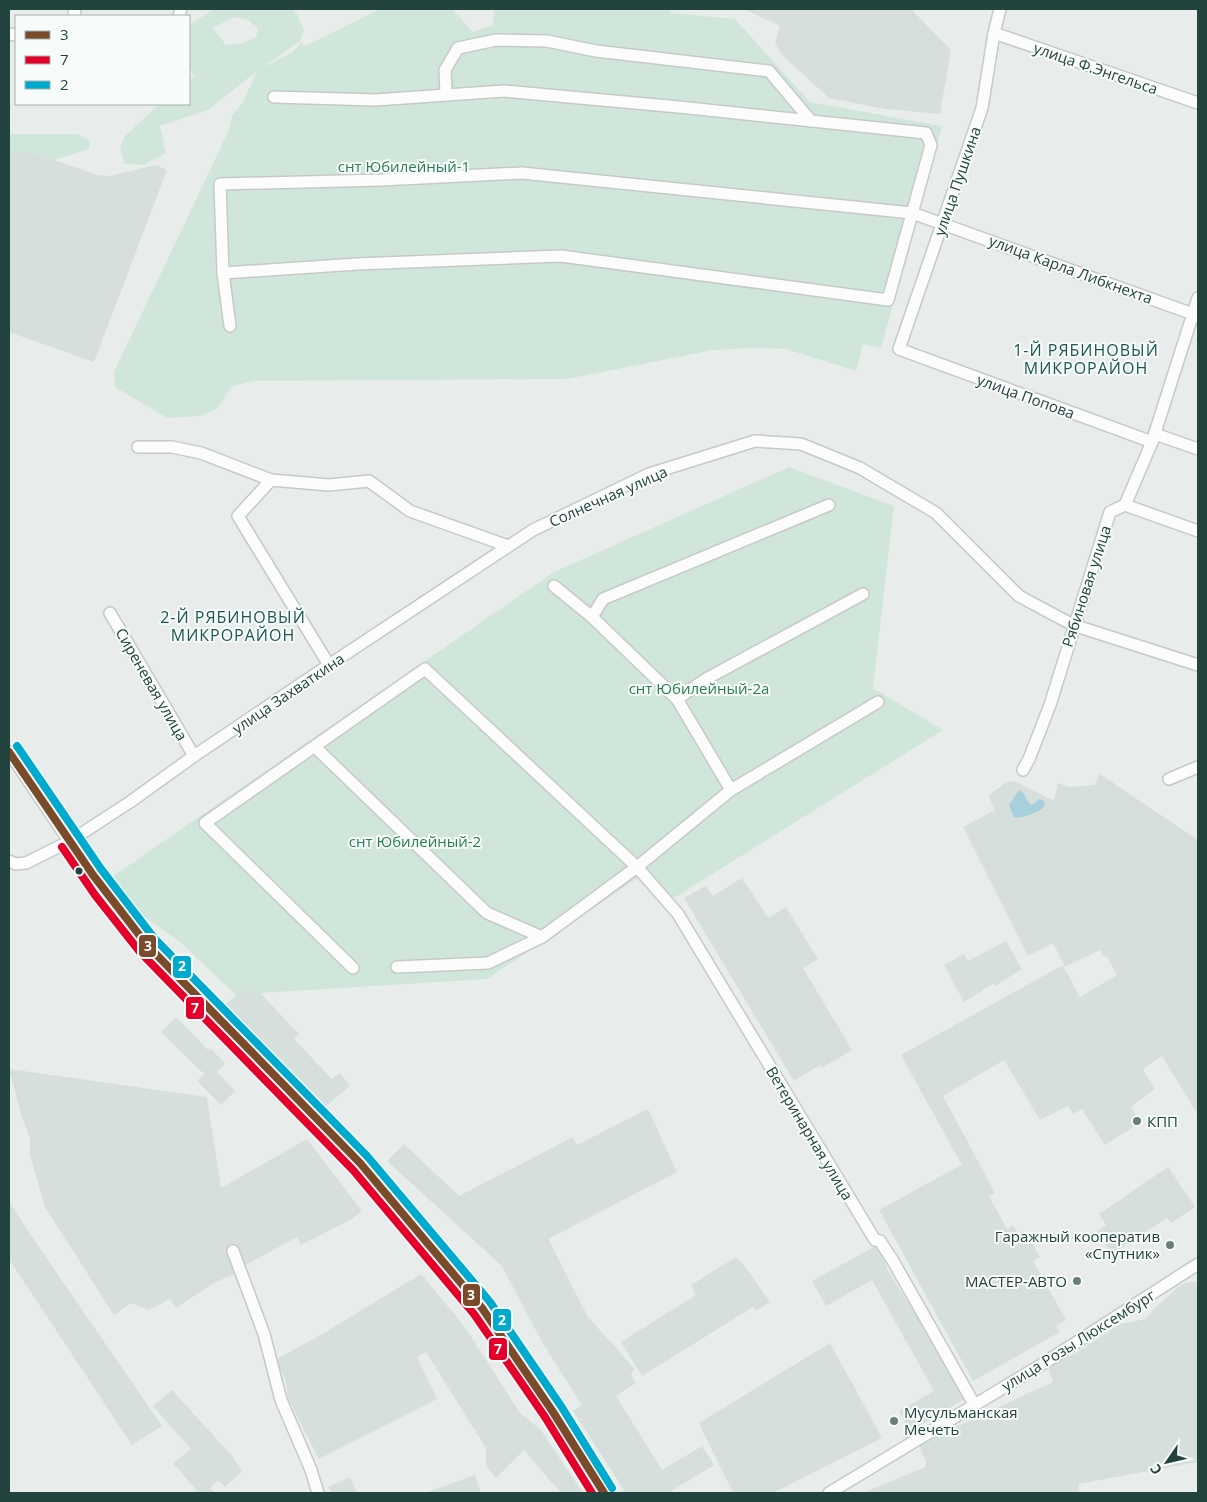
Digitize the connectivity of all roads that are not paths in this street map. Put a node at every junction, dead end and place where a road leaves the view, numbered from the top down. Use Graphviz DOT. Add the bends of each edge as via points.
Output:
graph roads {
  1 [pos="1000,9"];
  2 [pos="994,34"];
  3 [pos="446,94"];
  4 [pos="274,97"];
  5 [pos="1198,103"];
  6 [pos="812,121"];
  7 [pos="912,213"];
  8 [pos="942,223"];
  9 [pos="224,273"];
  10 [pos="1198,298"];
  11 [pos="1196,315"];
  12 [pos="230,326"];
  13 [pos="899,349"];
  14 [pos="1153,438"];
  15 [pos="138,447"];
  16 [pos="1198,449"];
  17 [pos="271,480"];
  18 [pos="829,505"];
  19 [pos="1125,505"];
  20 [pos="1198,531"];
  21 [pos="508,546"];
  22 [pos="554,586"];
  23 [pos="862,594"];
  24 [pos="110,613"];
  25 [pos="592,617"];
  26 [pos="1073,625"];
  27 [pos="329,664"];
  28 [pos="1198,665"];
  29 [pos="676,699"];
  30 [pos="878,702"];
  31 [pos="315,747"];
  32 [pos="9,752"];
  33 [pos="194,756"];
  34 [pos="1198,767"];
  35 [pos="1023,770"];
  36 [pos="1169,778"];
  37 [pos="732,790"];
  38 [pos="70,841"];
  39 [pos="9,861"];
  40 [pos="637,867"];
  41 [pos="542,937"];
  42 [pos="397,966"];
  43 [pos="353,968"];
  44 [pos="233,1251"];
  45 [pos="1198,1264"];
  46 [pos="974,1404"];
  47 [pos="318,1493"];
  48 [pos="604,1493"];
  49 [pos="829,1493"];
  1 -- 2 [label="street, улица Пушкина"];
  2 -- 5 [label="street, улица Ф.Энгельса"];
  2 -- 8 [label="street, улица Пушкина" via="982,108"];
  3 -- 4 [label="street" via="376,100"];
  3 -- 6 [label="street" via="504,91"];
  3 -- 6 [label="street" via="444,70 458,48 496,40 547,41 596,51 769,71"];
  6 -- 7 [label="street" via="926,133 931,144"];
  7 -- 8 [label="street, улица Карла Либкнехта"];
  7 -- 9 [label="street" via="888,300 561,256"];
  7 -- 9 [label="street, улица Карла Либкнехта" via="522,173 220,184"];
  8 -- 11 [label="street, улица Карла Либкнехта"];
  8 -- 13 [label="street, улица Пушкина"];
  9 -- 12 [label="street"];
  10 -- 11 [label="street, Рябиновая улица"];
  11 -- 14 [label="street, Рябиновая улица"];
  13 -- 14 [label="street, улица Попова"];
  14 -- 16 [label="street, улица Попова"];
  14 -- 19 [label="street, Рябиновая улица"];
  15 -- 17 [label="street" via="172,447 196,452"];
  17 -- 21 [label="street" via="328,486 369,481 410,511"];
  17 -- 27 [label="street" via="238,516"];
  18 -- 25 [label="street" via="603,599"];
  19 -- 20 [label="street"];
  19 -- 26 [label="street, Рябиновая улица" via="1110,512"];
  21 -- 26 [label="street, Солнечная улица" via="533,530 649,474 755,441 801,444 860,468 936,513 1019,596"];
  21 -- 27 [label="street, улица Захваткина"];
  22 -- 25 [label="street"];
  23 -- 29 [label="street" via="706,679"];
  24 -- 33 [label="street, Сиреневая улица"];
  25 -- 29 [label="street"];
  26 -- 28 [label="street, Солнечная улица"];
  26 -- 35 [label="street, Рябиновая улица" via="1050,704"];
  27 -- 33 [label="street, улица Захваткина"];
  29 -- 37 [label="street"];
  30 -- 37 [label="street"];
  31 -- 40 [label="street, Ветеринарная улица" via="425,669"];
  31 -- 41 [label="street" via="487,913"];
  31 -- 43 [label="street" via="205,823"];
  32 -- 38 [label="street"];
  33 -- 38 [label="street, улица Захваткина"];
  34 -- 36 [label="street"];
  37 -- 40 [label="street"];
  38 -- 39 [label="street, улица Захваткина" via="26,863"];
  38 -- 48 [label="street" via="147,945 360,1163 482,1308"];
  40 -- 41 [label="street"];
  40 -- 46 [label="street, Ветеринарная улица" via="678,914 875,1240 880,1241 893,1261"];
  41 -- 42 [label="street" via="488,963"];
  44 -- 47 [label="street" via="264,1334 281,1400"];
  45 -- 46 [label="street, улица Розы Люксембург"];
  46 -- 49 [label="street, улица Розы Люксембург"];
}
